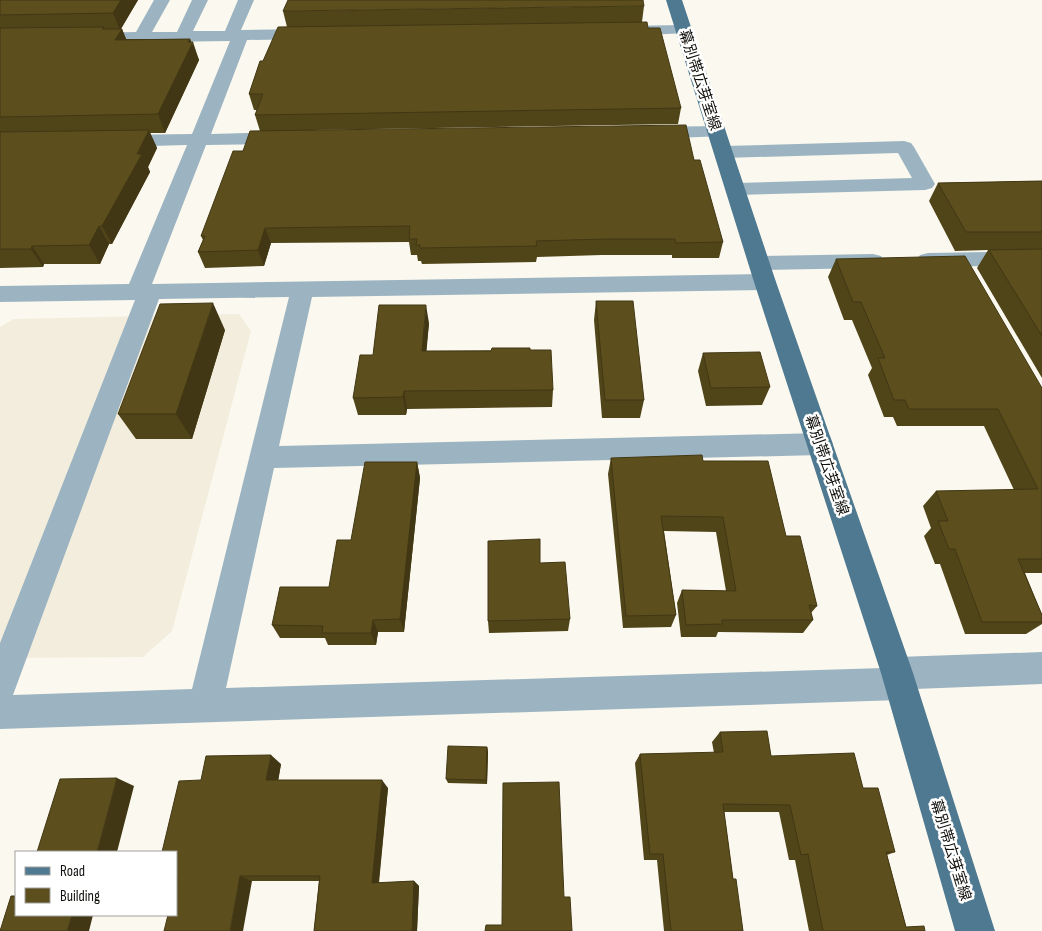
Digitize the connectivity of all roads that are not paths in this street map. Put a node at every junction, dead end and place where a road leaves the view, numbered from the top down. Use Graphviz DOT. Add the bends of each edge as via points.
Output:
graph roads {
  1 [pos="162,0"];
  2 [pos="200,0"];
  3 [pos="246,0"];
  4 [pos="674,0"];
  5 [pos="683,30"];
  6 [pos="605,31"];
  7 [pos="330,34"];
  8 [pos="236,35"];
  9 [pos="183,36"];
  10 [pos="141,37"];
  11 [pos="69,38"];
  12 [pos="638,133"];
  13 [pos="299,138"];
  14 [pos="200,140"];
  15 [pos="100,141"];
  16 [pos="720,142"];
  17 [pos="736,189"];
  18 [pos="1042,258"];
  19 [pos="960,259"];
  20 [pos="762,273"];
  21 [pos="974,285"];
  22 [pos="302,290"];
  23 [pos="143,292"];
  24 [pos="0,294"];
  25 [pos="820,444"];
  26 [pos="263,457"];
  27 [pos="1042,668"];
  28 [pos="899,678"];
  29 [pos="0,685"];
  30 [pos="205,705"];
  31 [pos="0,712"];
  32 [pos="975,931"];
  1 -- 10 [label="street"];
  2 -- 9 [label="street"];
  3 -- 8 [label="street"];
  4 -- 5 [label="main road, 幕別帯広芽室線"];
  5 -- 6 [label="street"];
  5 -- 16 [label="main road, 幕別帯広芽室線"];
  7 -- 8 [label="street"];
  8 -- 9 [label="street"];
  8 -- 14 [label="street"];
  9 -- 10 [label="street"];
  10 -- 11 [label="street" via="91,31"];
  12 -- 16 [label="street"];
  13 -- 14 [label="street"];
  14 -- 15 [label="street"];
  14 -- 23 [label="street"];
  16 -- 17 [label="main road, 幕別帯広芽室線"];
  16 -- 17 [label="street" via="904,148 925,184"];
  17 -- 20 [label="main road, 幕別帯広芽室線"];
  18 -- 19 [label="street"];
  19 -- 20 [label="street" via="902,260"];
  19 -- 21 [label="street"];
  20 -- 22 [label="street"];
  20 -- 25 [label="main road, 幕別帯広芽室線"];
  22 -- 23 [label="street"];
  22 -- 26 [label="street"];
  23 -- 24 [label="street"];
  23 -- 29 [label="street"];
  25 -- 26 [label="street"];
  25 -- 28 [label="main road, 幕別帯広芽室線"];
  26 -- 30 [label="street"];
  27 -- 28 [label="street"];
  28 -- 30 [label="street"];
  28 -- 32 [label="main road, 幕別帯広芽室線"];
  30 -- 31 [label="street"];
}
